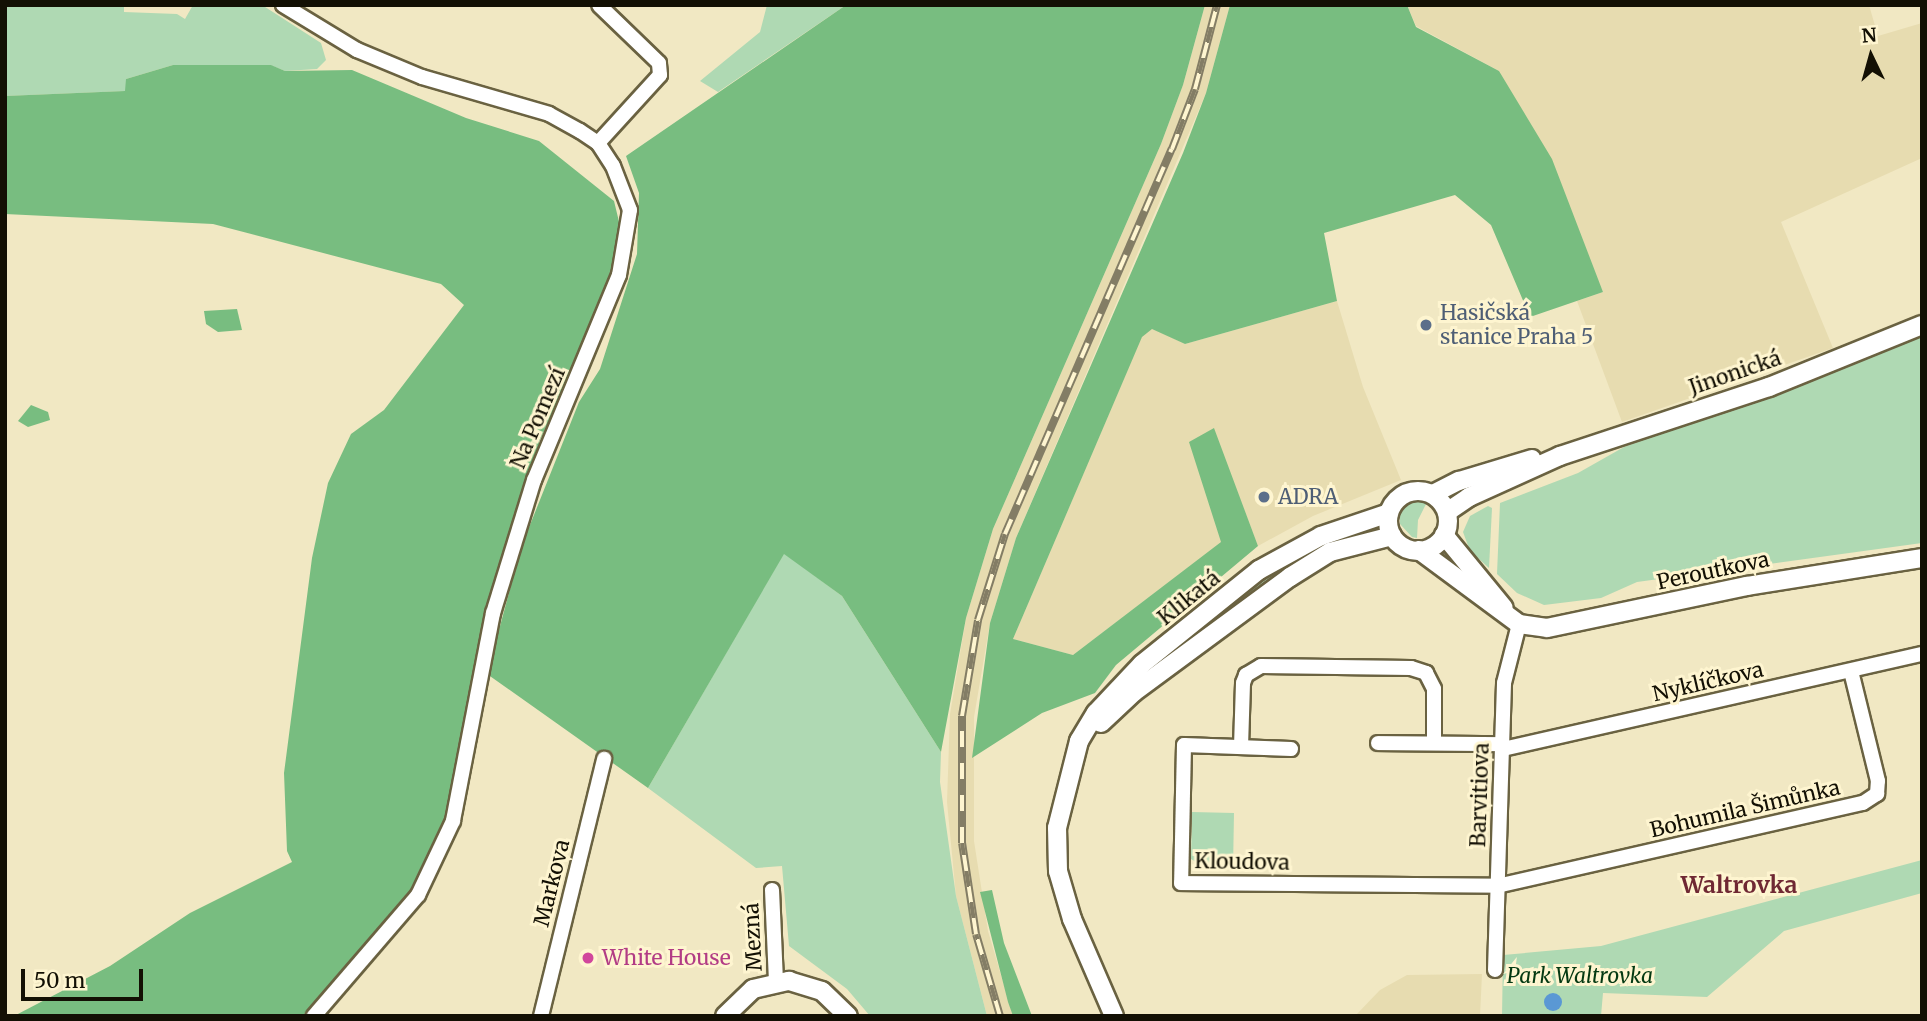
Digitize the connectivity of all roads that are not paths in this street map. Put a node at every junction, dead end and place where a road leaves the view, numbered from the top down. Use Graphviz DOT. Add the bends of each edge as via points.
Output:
graph roads {
  1 [pos="283,5"];
  2 [pos="599,5"];
  3 [pos="598,143"];
  4 [pos="1922,325"];
  5 [pos="1560,456"];
  6 [pos="1433,494"];
  7 [pos="1447,512"];
  8 [pos="1389,513"];
  9 [pos="1444,534"];
  10 [pos="1392,536"];
  11 [pos="1419,550"];
  12 [pos="1922,558"];
  13 [pos="1517,623"];
  14 [pos="1922,654"];
  15 [pos="1851,671"];
  16 [pos="1378,743"];
  17 [pos="1434,743"];
  18 [pos="1241,747"];
  19 [pos="1503,747"];
  20 [pos="1291,749"];
  21 [pos="604,760"];
  22 [pos="1069,777"];
  23 [pos="1497,886"];
  24 [pos="772,890"];
  25 [pos="1495,970"];
  26 [pos="776,981"];
  27 [pos="1112,1007"];
  28 [pos="314,1016"];
  29 [pos="541,1016"];
  30 [pos="725,1016"];
  31 [pos="848,1016"];
  32 [pos="1124,1016"];
  1 -- 3 [label="street, Na Pomezí" via="357,50 422,77 549,114"];
  2 -- 3 [label="street" via="659,63 660,75"];
  3 -- 28 [label="street, Na Pomezí" via="613,166 629,210 619,275 534,481 483,660 464,778 437,860 418,895"];
  4 -- 5 [label="street, Jinonická" via="1769,387"];
  5 -- 6 [label="street, Jinonická" via="1528,460"];
  5 -- 7 [label="street, Jinonická" via="1469,497"];
  6 -- 7 [label="street"];
  6 -- 8 [label="street" via="1408,493"];
  7 -- 9 [label="street"];
  8 -- 10 [label="street"];
  8 -- 22 [label="street, Klikatá" via="1321,536 1278,558 1143,664 1097,713 1079,741"];
  9 -- 11 [label="street" via="1432,547"];
  9 -- 13 [label="street"];
  10 -- 11 [label="street" via="1403,546"];
  10 -- 22 [label="street, Klikatá" via="1330,552 1133,692 1105,718"];
  11 -- 13 [label="street"];
  12 -- 13 [label="street, Peroutkova" via="1747,586 1559,628"];
  13 -- 19 [label="street, Barvitiova" via="1505,676"];
  14 -- 15 [label="street, Nyklíčkova"];
  15 -- 19 [label="street, Nyklíčkova"];
  15 -- 23 [label="street, Bohumila Šimůnka" via="1878,781 1877,794 1863,803"];
  16 -- 17 [label="street"];
  17 -- 18 [label="street" via="1434,688 1426,673 1411,668 1261,666 1246,675 1243,683"];
  17 -- 19 [label="street"];
  18 -- 20 [label="street, Kloudova"];
  18 -- 23 [label="street, Kloudova" via="1184,745 1181,883"];
  19 -- 23 [label="street, Barvitiova"];
  21 -- 29 [label="street, Markova"];
  22 -- 27 [label="street, Klikatá" via="1056,838 1060,883"];
  23 -- 25 [label="street, Barvitiova"];
  24 -- 26 [label="street, Mezná"];
  26 -- 30 [label="street" via="747,993"];
  26 -- 31 [label="street" via="813,986 831,996"];
  27 -- 32 [label="street, Klikatá"];
}
